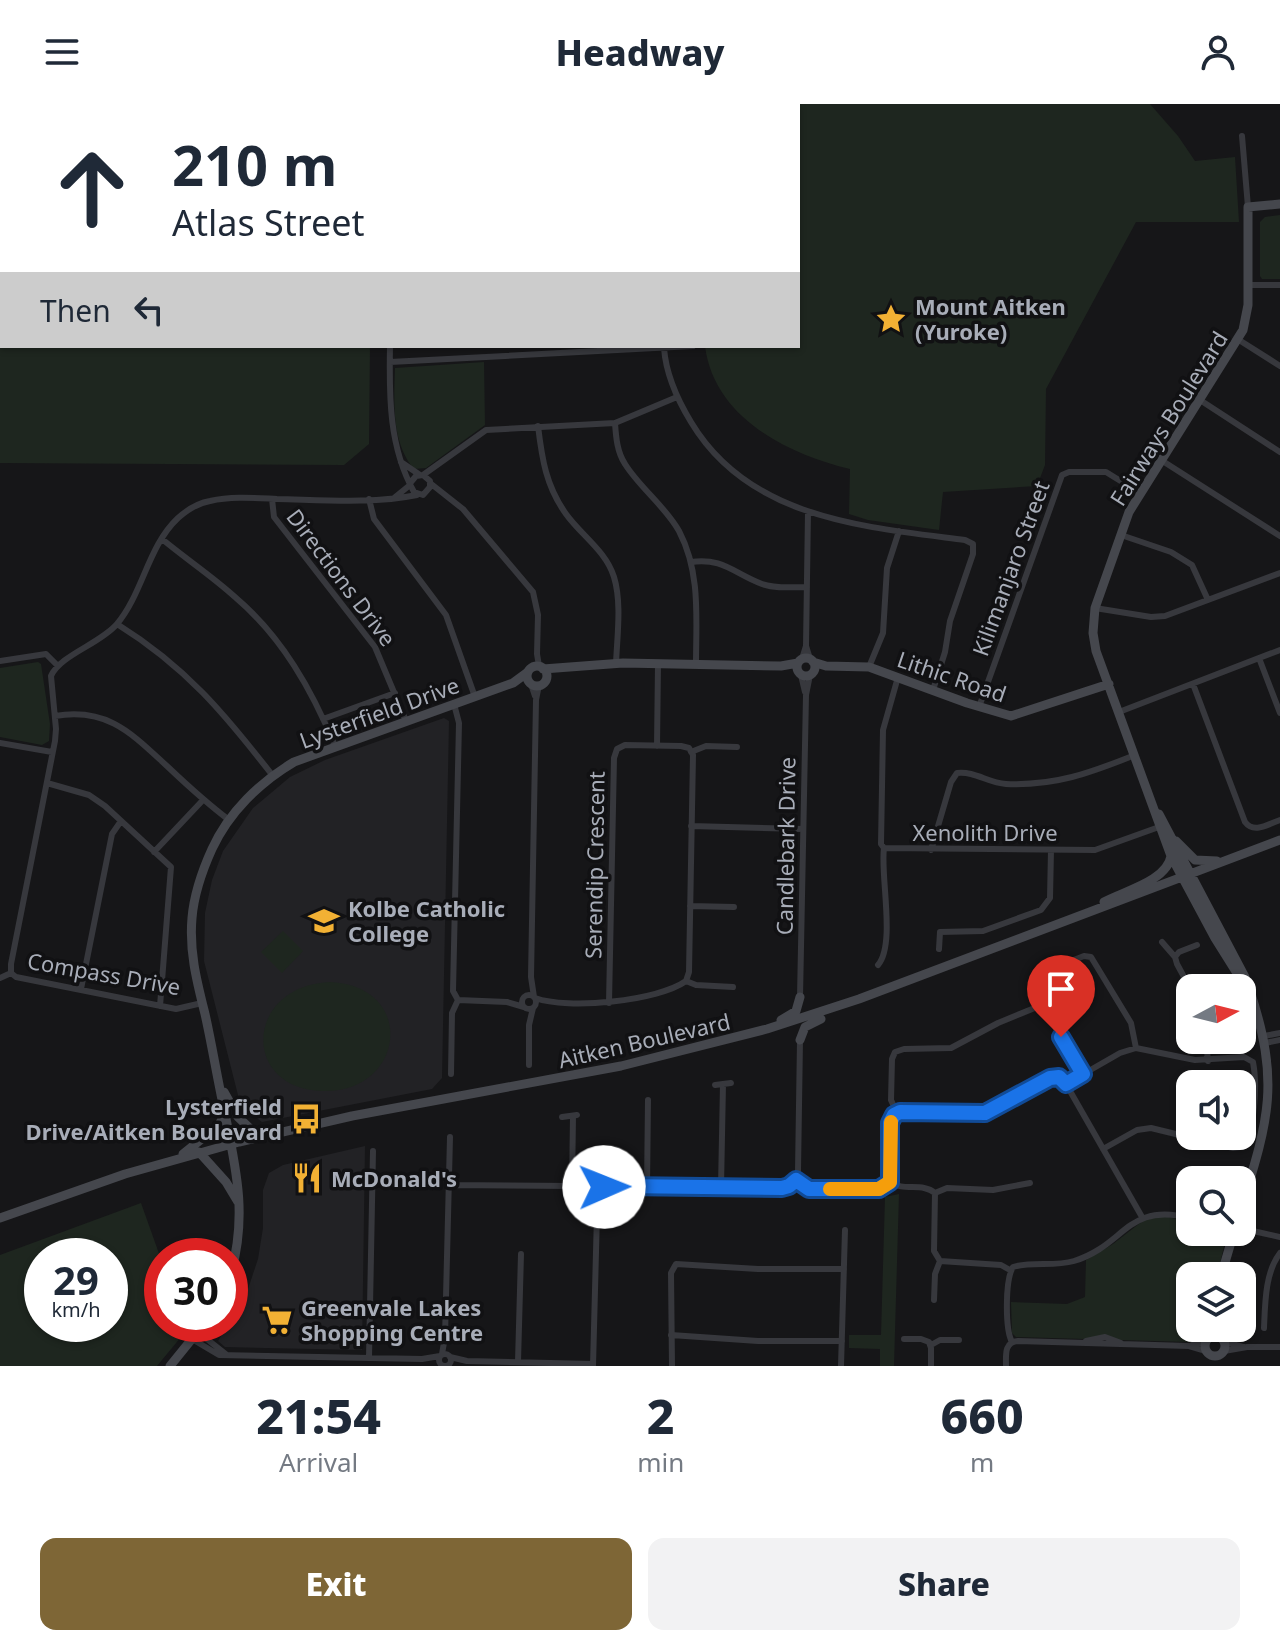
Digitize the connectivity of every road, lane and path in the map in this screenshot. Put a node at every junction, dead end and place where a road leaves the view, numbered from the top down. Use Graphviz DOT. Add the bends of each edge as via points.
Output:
graph roads {
  1 [pos="1242,136"];
  2 [pos="1280,204"];
  3 [pos="1248,207"];
  4 [pos="1248,285"];
  5 [pos="1280,285"];
  6 [pos="1239,340"];
  7 [pos="390,348"];
  8 [pos="664,348"];
  9 [pos="548,349"];
  10 [pos="390,362"];
  11 [pos="1280,366"];
  12 [pos="677,397"];
  13 [pos="1200,400"];
  14 [pos="615,423"];
  15 [pos="538,426"];
  16 [pos="1280,452"];
  17 [pos="1161,460"];
  18 [pos="401,462"];
  19 [pos="438,463"];
  20 [pos="421,475"];
  21 [pos="430,482"];
  22 [pos="410,483"];
  23 [pos="426,493"];
  24 [pos="1140,493"];
  25 [pos="417,495"];
  26 [pos="448,497"];
  27 [pos="394,498"];
  28 [pos="272,499"];
  29 [pos="369,499"];
  30 [pos="808,512"];
  31 [pos="899,531"];
  32 [pos="1121,535"];
  33 [pos="1280,536"];
  34 [pos="162,539"];
  35 [pos="691,562"];
  36 [pos="1280,573"];
  37 [pos="807,587"];
  38 [pos="1208,600"];
  39 [pos="1095,608"];
  40 [pos="117,624"];
  41 [pos="1280,650"];
  42 [pos="1259,658"];
  43 [pos="0,661"];
  44 [pos="616,664"];
  45 [pos="658,664"];
  46 [pos="696,664"];
  47 [pos="58,666"];
  48 [pos="806,667"];
  49 [pos="869,667"];
  50 [pos="536,675"];
  51 [pos="898,677"];
  52 [pos="1109,684"];
  53 [pos="1193,684"];
  54 [pos="933,690"];
  55 [pos="395,693"];
  56 [pos="475,697"];
  57 [pos="452,705"];
  58 [pos="979,707"];
  59 [pos="1119,712"];
  60 [pos="1280,713"];
  61 [pos="55,716"];
  62 [pos="323,719"];
  63 [pos="406,721"];
  64 [pos="0,743"];
  65 [pos="335,746"];
  66 [pos="657,746"];
  67 [pos="737,747"];
  68 [pos="52,752"];
  69 [pos="691,752"];
  70 [pos="1135,755"];
  71 [pos="273,776"];
  72 [pos="47,783"];
  73 [pos="203,800"];
  74 [pos="229,820"];
  75 [pos="1280,820"];
  76 [pos="121,821"];
  77 [pos="1161,824"];
  78 [pos="691,826"];
  79 [pos="803,829"];
  80 [pos="1280,840"];
  81 [pos="884,848"];
  82 [pos="931,850"];
  83 [pos="1051,850"];
  84 [pos="154,852"];
  85 [pos="1171,856"];
  86 [pos="1227,860"];
  87 [pos="1186,876"];
  88 [pos="690,906"];
  89 [pos="734,907"];
  90 [pos="1084,914"];
  91 [pos="1162,942"];
  92 [pos="1197,945"];
  93 [pos="939,949"];
  94 [pos="1175,957"];
  95 [pos="878,965"];
  96 [pos="11,973"];
  97 [pos="1182,974"];
  98 [pos="531,977"];
  99 [pos="0,978"];
  100 [pos="686,981"];
  101 [pos="733,987"];
  102 [pos="81,989"];
  103 [pos="526,996"];
  104 [pos="800,997"];
  105 [pos="535,998"];
  106 [pos="859,999"];
  107 [pos="458,1000"];
  108 [pos="507,1002"];
  109 [pos="202,1003"];
  110 [pos="554,1003"];
  111 [pos="609,1003"];
  112 [pos="160,1006"];
  113 [pos="1037,1007"];
  114 [pos="529,1008"];
  115 [pos="820,1013"];
  116 [pos="776,1027"];
  117 [pos="1280,1033"];
  118 [pos="800,1040"];
  119 [pos="1264,1040"];
  120 [pos="1280,1040"];
  121 [pos="711,1045"];
  122 [pos="1136,1048"];
  123 [pos="1207,1054"];
  124 [pos="1208,1061"];
  125 [pos="529,1065"];
  126 [pos="216,1070"];
  127 [pos="451,1074"];
  128 [pos="1083,1074"];
  129 [pos="723,1084"];
  130 [pos="1066,1084"];
  131 [pos="648,1100"];
  132 [pos="224,1110"];
  133 [pos="897,1113"];
  134 [pos="562,1117"];
  135 [pos="259,1137"];
  136 [pos="449,1137"];
  137 [pos="231,1144"];
  138 [pos="1103,1149"];
  139 [pos="373,1151"];
  140 [pos="199,1152"];
  141 [pos="173,1159"];
  142 [pos="1253,1166"];
  143 [pos="794,1182"];
  144 [pos="890,1182"];
  145 [pos="592,1183"];
  146 [pos="602,1183"];
  147 [pos="1030,1183"];
  148 [pos="448,1185"];
  149 [pos="572,1186"];
  150 [pos="622,1186"];
  151 [pos="647,1187"];
  152 [pos="721,1187"];
  153 [pos="592,1192"];
  154 [pos="602,1192"];
  155 [pos="935,1193"];
  156 [pos="241,1209"];
  157 [pos="597,1214"];
  158 [pos="1176,1216"];
  159 [pos="1142,1217"];
  160 [pos="0,1218"];
  161 [pos="845,1230"];
  162 [pos="1256,1232"];
  163 [pos="1280,1237"];
  164 [pos="239,1238"];
  165 [pos="1280,1253"];
  166 [pos="521,1254"];
  167 [pos="940,1261"];
  168 [pos="844,1269"];
  169 [pos="1010,1270"];
  170 [pos="934,1300"];
  171 [pos="1264,1328"];
  172 [pos="671,1335"];
  173 [pos="904,1339"];
  174 [pos="959,1340"];
  175 [pos="842,1341"];
  176 [pos="190,1342"];
  177 [pos="205,1342"];
  178 [pos="1012,1342"];
  179 [pos="931,1345"];
  180 [pos="1216,1347"];
  181 [pos="1280,1347"];
  182 [pos="259,1355"];
  183 [pos="369,1358"];
  184 [pos="445,1361"];
  185 [pos="518,1362"];
  186 [pos="593,1365"];
  187 [pos="170,1366"];
  188 [pos="258,1366"];
  189 [pos="672,1366"];
  190 [pos="841,1366"];
  191 [pos="931,1366"];
  192 [pos="1006,1366"];
  1 -- 3 [label="street, Fairways Boulevard"];
  2 -- 3 [label="street"];
  3 -- 4 [label="street, Fairways Boulevard"];
  4 -- 5 [label="street"];
  4 -- 6 [label="street, Fairways Boulevard" via="1246,322"];
  6 -- 11 [label="street"];
  6 -- 13 [label="street, Fairways Boulevard"];
  7 -- 10 [label="street"];
  8 -- 9 [label="street"];
  8 -- 12 [label="street"];
  9 -- 10 [label="street"];
  10 -- 18 [label="street" via="391,414"];
  12 -- 14 [label="street"];
  12 -- 30 [label="street" via="706,445 738,477"];
  13 -- 16 [label="street"];
  13 -- 17 [label="street, Fairways Boulevard"];
  14 -- 15 [label="street"];
  14 -- 35 [label="street" via="623,463 669,516"];
  15 -- 19 [label="street" via="486,430"];
  15 -- 44 [label="street" via="548,483 615,578"];
  17 -- 24 [label="street, Fairways Boulevard"];
  17 -- 33 [label="street"];
  18 -- 20 [label="street"];
  18 -- 22 [label="street"];
  19 -- 20 [label="street"];
  19 -- 21 [label="street"];
  20 -- 21 [label="street"];
  20 -- 22 [label="street"];
  21 -- 23 [label="street"];
  21 -- 26 [label="street"];
  22 -- 25 [label="street"];
  22 -- 27 [label="street"];
  23 -- 25 [label="street"];
  23 -- 26 [label="street"];
  24 -- 32 [label="street, Fairways Boulevard"];
  24 -- 58 [label="street, Kilimanjaro Street" via="1106,472 1062,475"];
  25 -- 27 [label="street"];
  26 -- 50 [label="street" via="533,592 538,615"];
  27 -- 29 [label="street"];
  28 -- 29 [label="street"];
  28 -- 34 [label="street" via="228,498 199,504 178,518"];
  28 -- 55 [label="street, Directions Drive" via="274,517 375,647"];
  29 -- 56 [label="street" via="374,519 446,615"];
  30 -- 31 [label="street"];
  30 -- 37 [label="street, Candlebark Drive"];
  31 -- 49 [label="street" via="887,568 883,633"];
  31 -- 54 [label="street" via="973,544"];
  32 -- 38 [label="street" via="1192,565"];
  32 -- 39 [label="street, Fairways Boulevard"];
  34 -- 40 [label="street"];
  34 -- 62 [label="street" via="237,598 279,644"];
  35 -- 37 [label="street" via="720,563 769,586"];
  35 -- 46 [label="street"];
  36 -- 38 [label="street"];
  37 -- 48 [label="street, Candlebark Drive"];
  38 -- 39 [label="street" via="1158,617"];
  39 -- 52 [label="street, Fairways Boulevard" via="1094,643"];
  40 -- 47 [label="street"];
  40 -- 71 [label="street" via="181,669"];
  41 -- 42 [label="street"];
  42 -- 53 [label="street"];
  42 -- 60 [label="street"];
  43 -- 47 [label="street" via="46,654"];
  44 -- 45 [label="street, Lysterfield Drive"];
  44 -- 50 [label="street, Lysterfield Drive"];
  45 -- 46 [label="street, Lysterfield Drive"];
  45 -- 66 [label="street"];
  46 -- 48 [label="street, Lysterfield Drive"];
  47 -- 61 [label="street, Compass Drive" via="50,683"];
  48 -- 49 [label="street, Lithic Road"];
  48 -- 79 [label="street, Candlebark Drive"];
  49 -- 51 [label="street, Lithic Road"];
  50 -- 56 [label="street, Lysterfield Drive"];
  50 -- 98 [label="street"];
  51 -- 54 [label="street, Lithic Road"];
  51 -- 81 [label="street, Xenolith Drive" via="883,730"];
  52 -- 58 [label="street, Lithic Road" via="1011,716"];
  52 -- 59 [label="street, Fairways Boulevard"];
  53 -- 59 [label="street"];
  53 -- 75 [label="street" via="1245,822 1255,828"];
  54 -- 58 [label="street, Lithic Road"];
  55 -- 62 [label="street"];
  55 -- 63 [label="street, Directions Drive"];
  56 -- 57 [label="street, Lysterfield Drive"];
  57 -- 63 [label="street, Lysterfield Drive"];
  57 -- 107 [label="street" via="458,729 453,991"];
  59 -- 70 [label="street, Fairways Boulevard"];
  61 -- 68 [label="street, Compass Drive"];
  61 -- 73 [label="street" via="96,715 129,730"];
  62 -- 65 [label="street"];
  63 -- 65 [label="street, Lysterfield Drive"];
  64 -- 68 [label="street"];
  65 -- 71 [label="street, Lysterfield Drive"];
  66 -- 69 [label="street, Serendip Crescent"];
  66 -- 111 [label="street, Serendip Crescent" via="625,745 615,753"];
  67 -- 69 [label="street, Serendip Crescent" via="706,746"];
  68 -- 72 [label="street, Compass Drive"];
  69 -- 78 [label="street"];
  70 -- 77 [label="street, Fairways Boulevard"];
  70 -- 82 [label="street" via="1048,784 1001,784 957,773"];
  71 -- 74 [label="street, Lysterfield Drive"];
  72 -- 76 [label="street" via="89,795"];
  72 -- 96 [label="street, Compass Drive"];
  73 -- 74 [label="street"];
  73 -- 84 [label="street"];
  74 -- 109 [label="street, Lysterfield Drive" via="203,868 192,917 192,959"];
  76 -- 84 [label="street"];
  76 -- 102 [label="street" via="112,834"];
  77 -- 83 [label="street, Xenolith Drive" via="1095,850"];
  77 -- 85 [label="street, Fairways Boulevard"];
  77 -- 86 [label="street" via="1195,860"];
  77 -- 87 [label="street, Fairways Boulevard"];
  78 -- 79 [label="street"];
  78 -- 88 [label="street"];
  79 -- 104 [label="street, Candlebark Drive"];
  80 -- 86 [label="street, Aitken Boulevard"];
  81 -- 82 [label="street, Xenolith Drive"];
  81 -- 95 [label="street" via="885,952"];
  82 -- 83 [label="street, Xenolith Drive"];
  83 -- 93 [label="street" via="1050,898 1041,910 983,931 940,932"];
  84 -- 112 [label="street" via="172,870"];
  85 -- 87 [label="street, Fairways Boulevard"];
  85 -- 90 [label="street" via="1155,878"];
  86 -- 87 [label="street, Aitken Boulevard"];
  87 -- 90 [label="street, Aitken Boulevard"];
  87 -- 119 [label="street, Fairways Boulevard" via="1252,997"];
  88 -- 89 [label="street"];
  88 -- 100 [label="street"];
  90 -- 106 [label="street, Aitken Boulevard"];
  91 -- 94 [label="street"];
  92 -- 94 [label="street"];
  94 -- 97 [label="street"];
  96 -- 99 [label="street"];
  96 -- 102 [label="street, Compass Drive"];
  98 -- 103 [label="street"];
  98 -- 105 [label="street"];
  100 -- 101 [label="street"];
  100 -- 111 [label="street"];
  102 -- 112 [label="street, Compass Drive"];
  103 -- 105 [label="street"];
  103 -- 108 [label="street"];
  103 -- 114 [label="street" via="522,1003"];
  104 -- 115 [label="street" via="805,1008"];
  104 -- 121 [label="street" via="790,1016"];
  105 -- 110 [label="street"];
  105 -- 114 [label="street"];
  106 -- 115 [label="street, Aitken Boulevard"];
  106 -- 118 [label="street" via="809,1024"];
  107 -- 108 [label="street"];
  107 -- 127 [label="street" via="452,1013"];
  108 -- 114 [label="street"];
  109 -- 112 [label="street, Compass Drive" via="176,1009"];
  109 -- 126 [label="street, Lysterfield Drive"];
  110 -- 111 [label="street"];
  110 -- 114 [label="street"];
  113 -- 122 [label="street" via="1035,975 1091,957 1131,1023"];
  113 -- 128 [label="street" via="1047,1013"];
  113 -- 133 [label="street" via="951,1048 895,1052 891,1100"];
  114 -- 125 [label="street"];
  115 -- 116 [label="street, Aitken Boulevard"];
  116 -- 118 [label="street" via="793,1028"];
  116 -- 121 [label="street, Aitken Boulevard"];
  117 -- 119 [label="street"];
  118 -- 143 [label="street"];
  119 -- 120 [label="street"];
  119 -- 142 [label="street, Fairways Boulevard" via="1267,1118"];
  121 -- 135 [label="street, Aitken Boulevard"];
  122 -- 124 [label="street"];
  122 -- 128 [label="street"];
  123 -- 124 [label="street"];
  124 -- 138 [label="street" via="1244,1057 1253,1062 1254,1100 1243,1146 1151,1128"];
  126 -- 132 [label="street, Lysterfield Drive"];
  126 -- 135 [label="street" via="238,1117"];
  128 -- 130 [label="street"];
  129 -- 152 [label="street"];
  130 -- 133 [label="street" via="1059,1077 1050,1078 978,1114"];
  130 -- 138 [label="street"];
  131 -- 151 [label="street"];
  132 -- 137 [label="street, Lysterfield Drive"];
  132 -- 141 [label="street" via="219,1125"];
  133 -- 144 [label="street" via="890,1123"];
  134 -- 149 [label="street" via="575,1116"];
  135 -- 137 [label="street, Aitken Boulevard"];
  136 -- 148 [label="street"];
  137 -- 140 [label="street, Aitken Boulevard"];
  137 -- 156 [label="street, Lysterfield Drive"];
  138 -- 159 [label="street"];
  139 -- 183 [label="street"];
  140 -- 141 [label="street, Aitken Boulevard"];
  140 -- 156 [label="street"];
  141 -- 160 [label="street, Aitken Boulevard"];
  143 -- 144 [label="street" via="809,1189 879,1189"];
  143 -- 152 [label="street" via="782,1188"];
  144 -- 155 [label="street"];
  145 -- 146 [label="street"];
  145 -- 149 [label="street"];
  145 -- 153 [label="street"];
  146 -- 150 [label="street"];
  146 -- 154 [label="street"];
  147 -- 155 [label="street"];
  148 -- 149 [label="street"];
  148 -- 184 [label="street"];
  149 -- 153 [label="street"];
  150 -- 151 [label="street"];
  150 -- 154 [label="street"];
  151 -- 152 [label="street"];
  153 -- 154 [label="street"];
  153 -- 157 [label="street"];
  154 -- 157 [label="street"];
  155 -- 167 [label="street" via="935,1254"];
  156 -- 164 [label="street, Lysterfield Drive"];
  157 -- 186 [label="street"];
  158 -- 159 [label="street"];
  159 -- 169 [label="street" via="1085,1257"];
  161 -- 168 [label="street"];
  162 -- 163 [label="street"];
  165 -- 171 [label="street" via="1267,1289"];
  166 -- 185 [label="street"];
  167 -- 169 [label="street"];
  167 -- 170 [label="street"];
  168 -- 172 [label="street" via="678,1263 671,1273"];
  168 -- 175 [label="street"];
  169 -- 178 [label="street" via="1007,1328"];
  172 -- 175 [label="street"];
  172 -- 189 [label="street"];
  173 -- 179 [label="street"];
  174 -- 179 [label="street"];
  175 -- 190 [label="street"];
  176 -- 187 [label="street"];
  177 -- 182 [label="street" via="213,1354"];
  178 -- 180 [label="street" via="1105,1337 1121,1343"];
  178 -- 192 [label="street"];
  179 -- 191 [label="street"];
  180 -- 181 [label="street"];
  182 -- 183 [label="street"];
  182 -- 188 [label="street"];
  183 -- 184 [label="street"];
  184 -- 185 [label="street"];
  185 -- 186 [label="street"];
}
